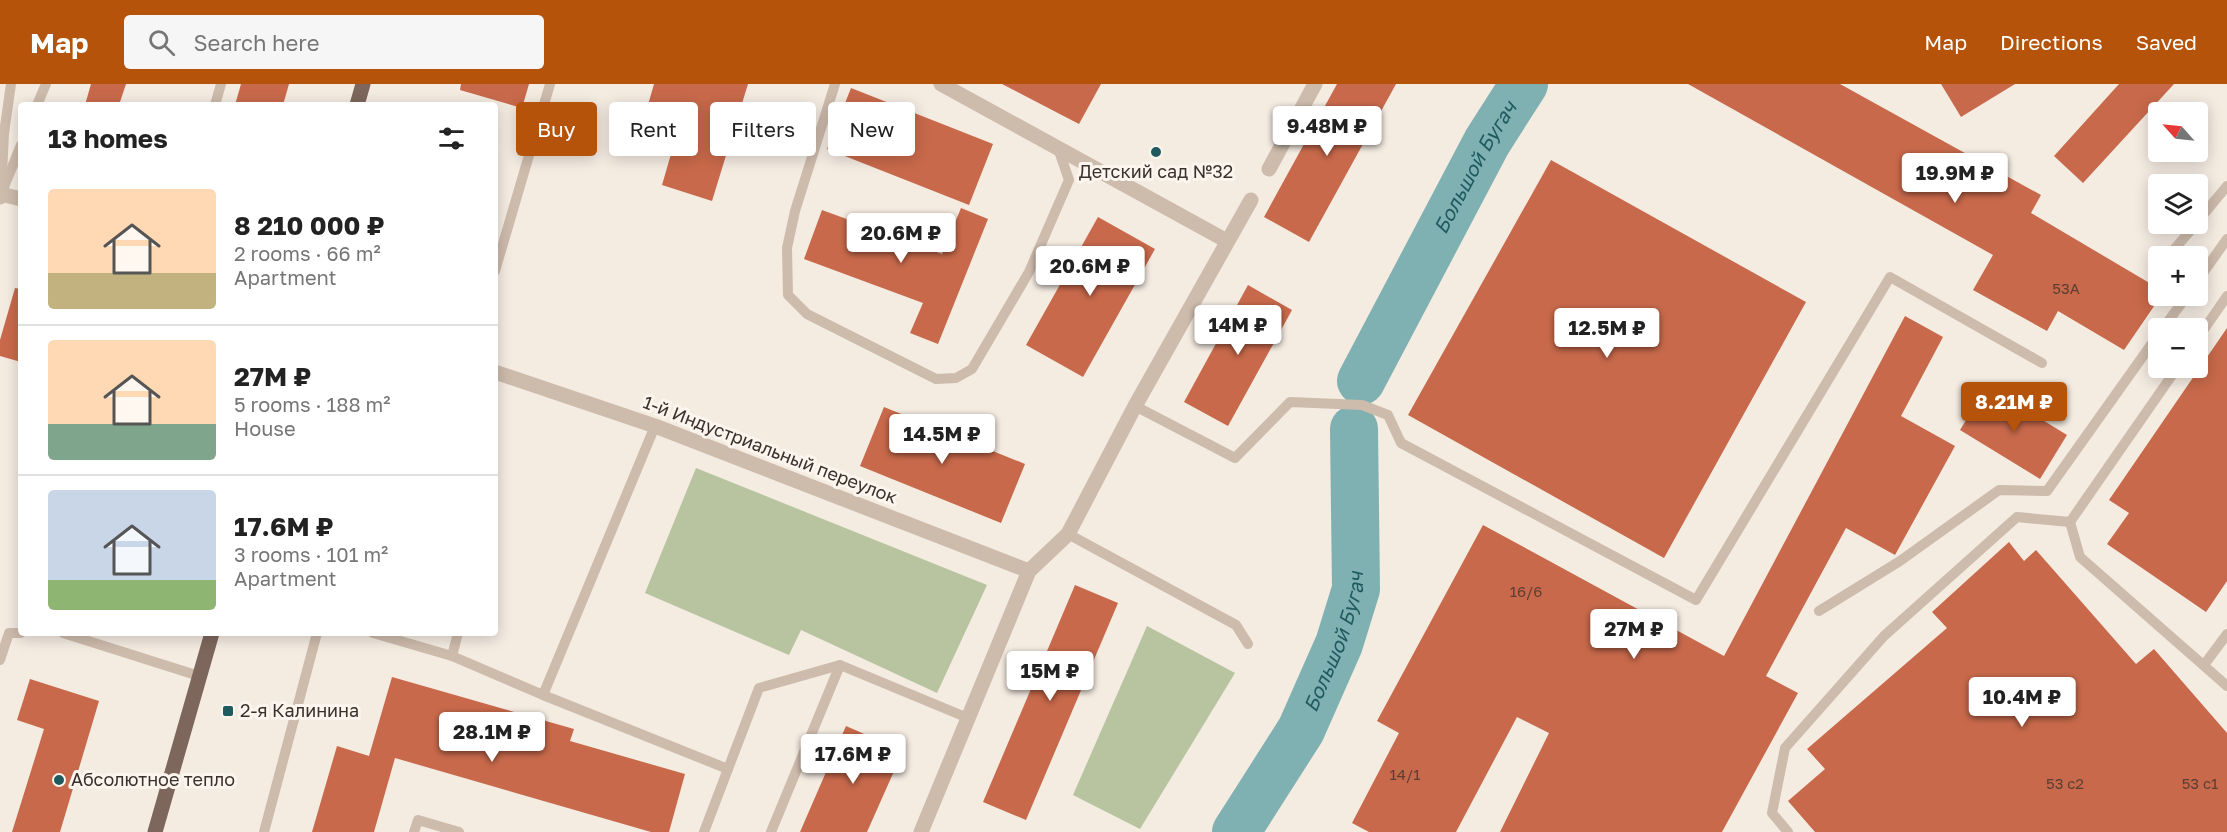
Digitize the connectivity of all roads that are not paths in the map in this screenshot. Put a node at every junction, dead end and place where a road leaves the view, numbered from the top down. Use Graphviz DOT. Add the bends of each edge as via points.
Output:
graph roads {
  1 [pos="11,84"];
  2 [pos="46,84"];
  3 [pos="221,84"];
  4 [pos="363,84"];
  5 [pos="550,84"];
  6 [pos="835,84"];
  7 [pos="941,84"];
  8 [pos="1315,84"];
  9 [pos="38,102"];
  10 [pos="216,102"];
  11 [pos="358,102"];
  12 [pos="1058,148"];
  13 [pos="18,153"];
  14 [pos="1269,169"];
  15 [pos="2227,186"];
  16 [pos="1,196"];
  17 [pos="18,199"];
  18 [pos="1251,200"];
  19 [pos="2208,209"];
  20 [pos="2187,234"];
  21 [pos="2227,239"];
  22 [pos="1227,241"];
  23 [pos="2177,246"];
  24 [pos="498,261"];
  25 [pos="2208,266"];
  26 [pos="2227,296"];
  27 [pos="2208,324"];
  28 [pos="2148,349"];
  29 [pos="2042,363"];
  30 [pos="498,373"];
  31 [pos="2169,378"];
  32 [pos="1135,406"];
  33 [pos="656,426"];
  34 [pos="2070,522"];
  35 [pos="1068,534"];
  36 [pos="1029,571"];
  37 [pos="1819,611"];
  38 [pos="18,633"];
  39 [pos="2227,634"];
  40 [pos="72,636"];
  41 [pos="211,636"];
  42 [pos="316,636"];
  43 [pos="457,636"];
  44 [pos="398,637"];
  45 [pos="1248,644"];
  46 [pos="452,656"];
  47 [pos="0,660"];
  48 [pos="840,665"];
  49 [pos="2204,665"];
  50 [pos="199,676"];
  51 [pos="2227,686"];
  52 [pos="543,695"];
  53 [pos="968,718"];
  54 [pos="728,769"];
  55 [pos="155,832"];
  56 [pos="264,832"];
  57 [pos="414,832"];
  58 [pos="459,832"];
  59 [pos="704,832"];
  60 [pos="771,832"];
  61 [pos="921,832"];
  62 [pos="1788,832"];
  1 -- 16 [label="lane"];
  2 -- 9 [label="lane"];
  3 -- 10 [label="lane"];
  4 -- 11 [label="main road"];
  5 -- 24 [label="lane"];
  6 -- 12 [label="lane" via="795,211 787,248 788,295 807,314 936,379 956,378 972,369 1029,272 1069,180"];
  7 -- 12 [label="street"];
  8 -- 14 [label="street"];
  12 -- 22 [label="street"];
  13 -- 16 [label="lane"];
  15 -- 19 [label="lane"];
  16 -- 17 [label="street"];
  18 -- 22 [label="street"];
  20 -- 23 [label="lane"];
  21 -- 25 [label="lane"];
  22 -- 32 [label="street"];
  26 -- 27 [label="lane"];
  28 -- 37 [label="lane" via="2047,491 1999,490 1900,561"];
  29 -- 32 [label="lane" via="1890,278 1696,600 1401,443 1388,415 1362,405 1290,402 1235,458"];
  30 -- 33 [label="street, 1-й Индустриальный переулок"];
  31 -- 34 [label="lane"];
  32 -- 35 [label="street"];
  33 -- 36 [label="street, 1-й Индустриальный переулок"];
  33 -- 52 [label="lane"];
  34 -- 49 [label="lane" via="2080,557"];
  34 -- 62 [label="lane" via="2017,517 1884,636 1785,748 1772,813"];
  35 -- 36 [label="street"];
  35 -- 45 [label="lane" via="1236,625"];
  36 -- 53 [label="street"];
  38 -- 47 [label="lane" via="9,633"];
  39 -- 49 [label="lane"];
  40 -- 50 [label="lane"];
  41 -- 50 [label="main road"];
  42 -- 56 [label="lane"];
  43 -- 46 [label="lane"];
  44 -- 46 [label="lane"];
  46 -- 52 [label="lane"];
  48 -- 53 [label="lane"];
  48 -- 54 [label="lane" via="759,688"];
  48 -- 60 [label="lane"];
  49 -- 51 [label="lane"];
  50 -- 55 [label="main road"];
  52 -- 54 [label="lane"];
  53 -- 61 [label="street"];
  54 -- 59 [label="lane"];
  57 -- 58 [label="lane" via="418,820"];
}
